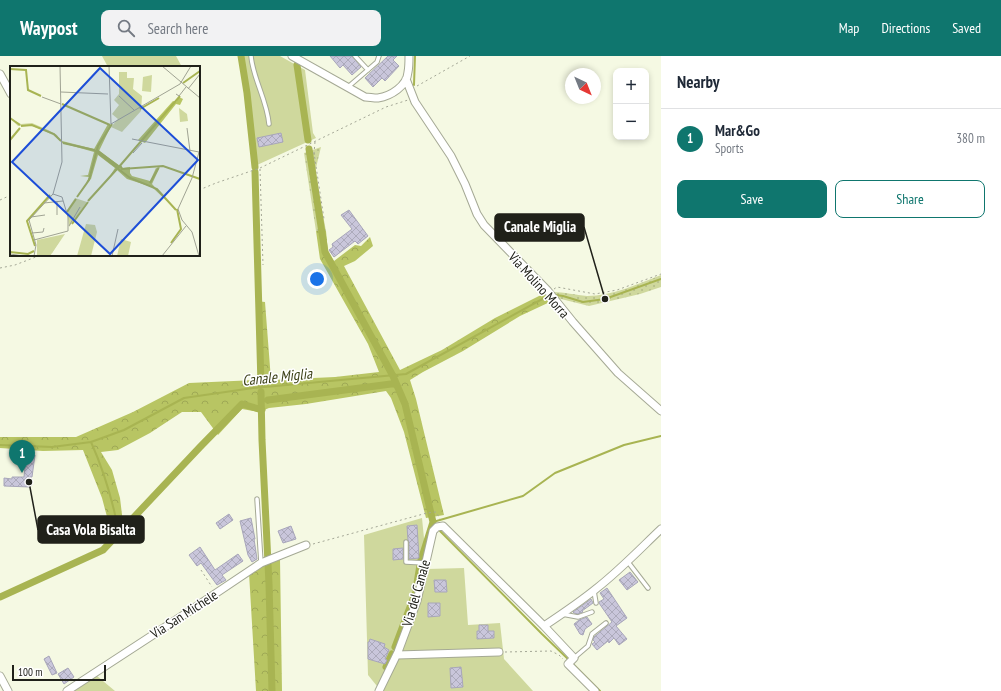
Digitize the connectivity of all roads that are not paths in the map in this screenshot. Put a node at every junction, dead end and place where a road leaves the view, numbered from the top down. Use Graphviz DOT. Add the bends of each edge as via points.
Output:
graph roads {
  1 [pos="251,56"];
  2 [pos="292,56"];
  3 [pos="355,56"];
  4 [pos="379,56"];
  5 [pos="409,56"];
  6 [pos="368,70"];
  7 [pos="0,74"];
  8 [pos="406,79"];
  9 [pos="348,87"];
  10 [pos="10,92"];
  11 [pos="269,124"];
  12 [pos="661,411"];
  13 [pos="257,499"];
  14 [pos="661,529"];
  15 [pos="406,542"];
  16 [pos="306,545"];
  17 [pos="265,561"];
  18 [pos="425,562"];
  19 [pos="628,562"];
  20 [pos="648,588"];
  21 [pos="594,591"];
  22 [pos="596,603"];
  23 [pos="592,612"];
  24 [pos="562,614"];
  25 [pos="606,623"];
  26 [pos="544,626"];
  27 [pos="499,652"];
  28 [pos="396,655"];
  29 [pos="574,658"];
  30 [pos="0,676"];
  31 [pos="4,688"];
  32 [pos="67,691"];
  33 [pos="379,691"];
  34 [pos="595,691"];
  1 -- 11 [label="lane"];
  2 -- 9 [label="street"];
  3 -- 6 [label="lane"];
  4 -- 6 [label="lane" via="377,62"];
  5 -- 8 [label="street"];
  6 -- 9 [label="lane"];
  7 -- 10 [label="street"];
  8 -- 9 [label="street" via="396,90 377,98 365,97"];
  8 -- 12 [label="street, Via Molino Morra" via="414,98 451,156 484,225 548,291 618,372"];
  13 -- 17 [label="lane"];
  14 -- 19 [label="street"];
  15 -- 18 [label="lane" via="406,562"];
  16 -- 17 [label="street, Via San Michele"];
  17 -- 32 [label="street, Via San Michele"];
  18 -- 26 [label="street, Via del Canale" via="433,531 437,527 445,527"];
  18 -- 28 [label="street, Via del Canale" via="417,601"];
  19 -- 20 [label="lane"];
  19 -- 21 [label="street"];
  21 -- 22 [label="lane"];
  21 -- 24 [label="street"];
  23 -- 24 [label="lane" via="578,617"];
  24 -- 26 [label="street"];
  25 -- 29 [label="lane" via="592,634 588,646"];
  26 -- 29 [label="street"];
  27 -- 28 [label="street"];
  28 -- 33 [label="street, Via del Canale"];
  29 -- 34 [label="street" via="568,664"];
  30 -- 31 [label="street"];
}
